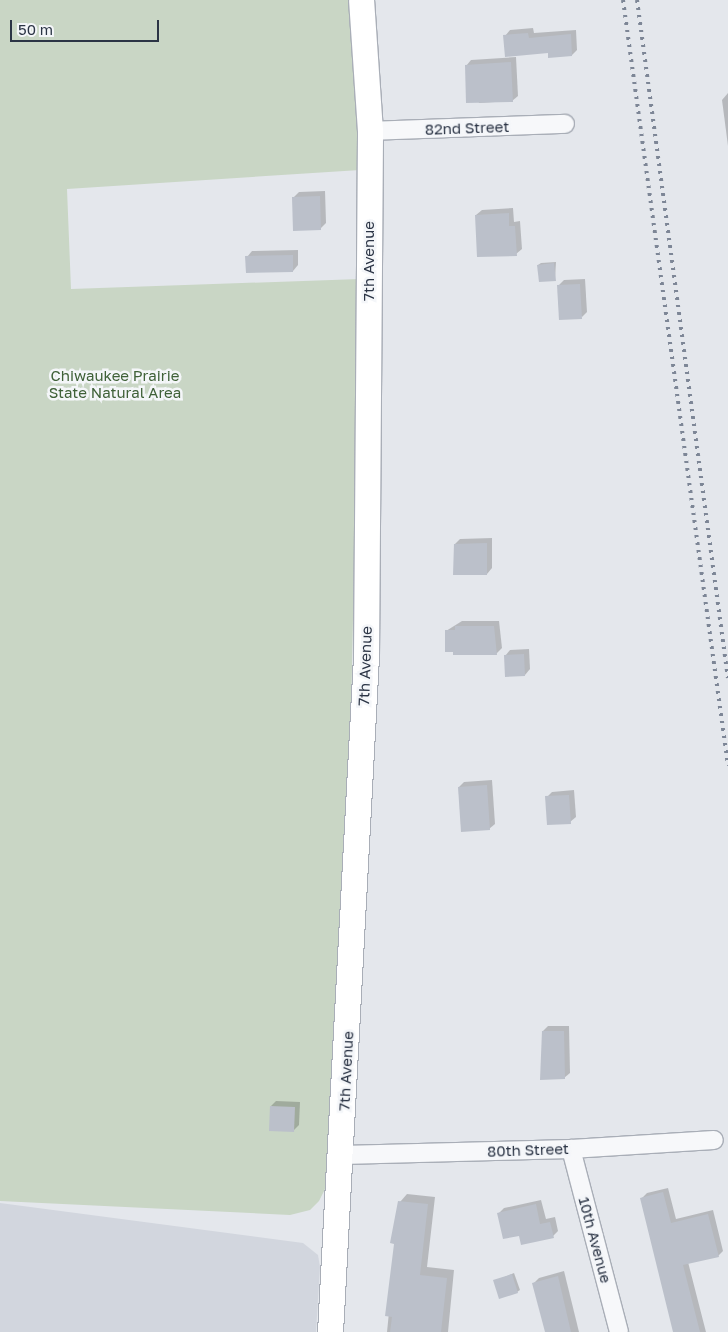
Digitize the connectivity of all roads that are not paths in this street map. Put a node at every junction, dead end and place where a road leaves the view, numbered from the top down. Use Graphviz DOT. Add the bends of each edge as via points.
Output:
graph roads {
  1 [pos="362,0"];
  2 [pos="564,124"];
  3 [pos="370,131"];
  4 [pos="714,1140"];
  5 [pos="571,1149"];
  6 [pos="342,1155"];
  7 [pos="330,1332"];
  8 [pos="619,1332"];
  1 -- 3 [label="street, 7th Avenue"];
  2 -- 3 [label="street, 82nd Street"];
  3 -- 6 [label="street, 7th Avenue" via="366,656"];
  4 -- 5 [label="street, 80th Street"];
  5 -- 6 [label="street, 80th Street"];
  5 -- 8 [label="street, 10th Avenue"];
  6 -- 7 [label="street, 7th Avenue"];
}
